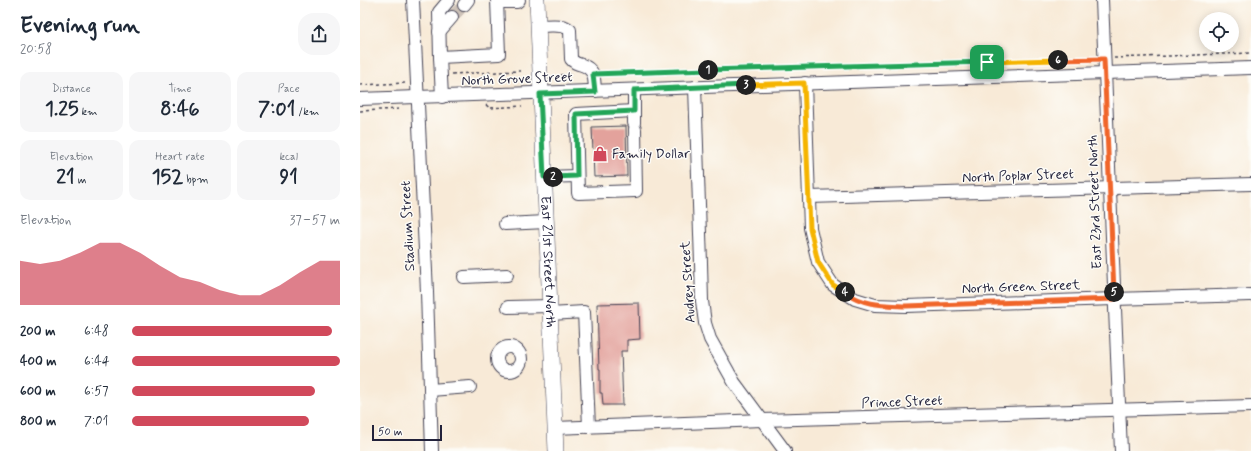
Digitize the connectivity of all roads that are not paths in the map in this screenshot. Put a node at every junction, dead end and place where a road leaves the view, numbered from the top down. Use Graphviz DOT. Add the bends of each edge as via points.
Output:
graph roads {
  1 [pos="413,0"];
  2 [pos="450,0"];
  3 [pos="497,0"];
  4 [pos="501,0"];
  5 [pos="519,0"];
  6 [pos="537,0"];
  7 [pos="1102,0"];
  8 [pos="452,17"];
  9 [pos="538,26"];
  10 [pos="440,32"];
  11 [pos="440,57"];
  12 [pos="1251,68"];
  13 [pos="1105,74"];
  14 [pos="804,83"];
  15 [pos="695,87"];
  16 [pos="634,90"];
  17 [pos="595,92"];
  18 [pos="540,94"];
  19 [pos="417,97"];
  20 [pos="442,97"];
  21 [pos="360,99"];
  22 [pos="634,121"];
  23 [pos="577,176"];
  24 [pos="544,177"];
  25 [pos="1251,184"];
  26 [pos="1109,188"];
  27 [pos="809,197"];
  28 [pos="546,222"];
  29 [pos="505,224"];
  30 [pos="507,275"];
  31 [pos="464,277"];
  32 [pos="1251,296"];
  33 [pos="1114,299"];
  34 [pos="508,307"];
  35 [pos="550,310"];
  36 [pos="470,387"];
  37 [pos="430,390"];
  38 [pos="1251,406"];
  39 [pos="1119,409"];
  40 [pos="762,420"];
  41 [pos="589,427"];
  42 [pos="555,428"];
  43 [pos="432,451"];
  44 [pos="556,451"];
  45 [pos="785,451"];
  46 [pos="1121,451"];
  1 -- 19 [label="street, Stadium Street"];
  2 -- 10 [label="street" via="439,12"];
  3 -- 11 [label="street" via="500,54"];
  4 -- 5 [label="street"];
  6 -- 9 [label="main road, East 21st Street North"];
  7 -- 13 [label="street, East 23rd Street North"];
  8 -- 10 [label="street"];
  9 -- 17 [label="street" via="567,27 570,30 571,59 576,69 589,68 593,74"];
  9 -- 18 [label="main road, East 21st Street North"];
  10 -- 11 [label="street"];
  11 -- 20 [label="street"];
  12 -- 13 [label="street, North Grove Street"];
  13 -- 14 [label="street, North Grove Street"];
  13 -- 26 [label="street, East 23rd Street North"];
  14 -- 15 [label="street, North Grove Street"];
  14 -- 27 [label="street, North Green Street"];
  15 -- 16 [label="street, North Grove Street"];
  15 -- 40 [label="street, Audrey Street" via="700,263 705,323 710,339 734,382"];
  16 -- 17 [label="street, North Grove Street"];
  16 -- 22 [label="street"];
  17 -- 18 [label="street, North Grove Street"];
  18 -- 20 [label="street, North Grove Street"];
  18 -- 24 [label="main road, East 21st Street North"];
  19 -- 20 [label="street, North Grove Street"];
  19 -- 21 [label="street, North Grove Street"];
  19 -- 37 [label="street, Stadium Street"];
  22 -- 23 [label="street" via="576,114"];
  22 -- 23 [label="street" via="636,191 578,193"];
  23 -- 24 [label="street"];
  24 -- 28 [label="main road, East 21st Street North"];
  25 -- 26 [label="street, North Poplar Street"];
  26 -- 27 [label="street, North Poplar Street"];
  26 -- 33 [label="street, East 23rd Street North"];
  27 -- 33 [label="street, North Green Street" via="810,228 818,262 833,285 855,299 875,305 906,306"];
  28 -- 29 [label="street"];
  28 -- 35 [label="main road, East 21st Street North"];
  30 -- 31 [label="street"];
  32 -- 33 [label="street, North Green Street"];
  33 -- 39 [label="street, East 23rd Street North"];
  34 -- 35 [label="street"];
  35 -- 41 [label="street" via="584,312"];
  35 -- 42 [label="main road, East 21st Street North"];
  36 -- 37 [label="street"];
  37 -- 43 [label="street, Stadium Street"];
  38 -- 39 [label="street, Prince Street"];
  39 -- 40 [label="street, Prince Street"];
  39 -- 46 [label="street, East 23rd Street North"];
  40 -- 41 [label="street, Prince Street"];
  40 -- 45 [label="street, Audrey Street"];
  41 -- 42 [label="street, Prince Street"];
  42 -- 44 [label="main road, East 21st Street North"];
}
